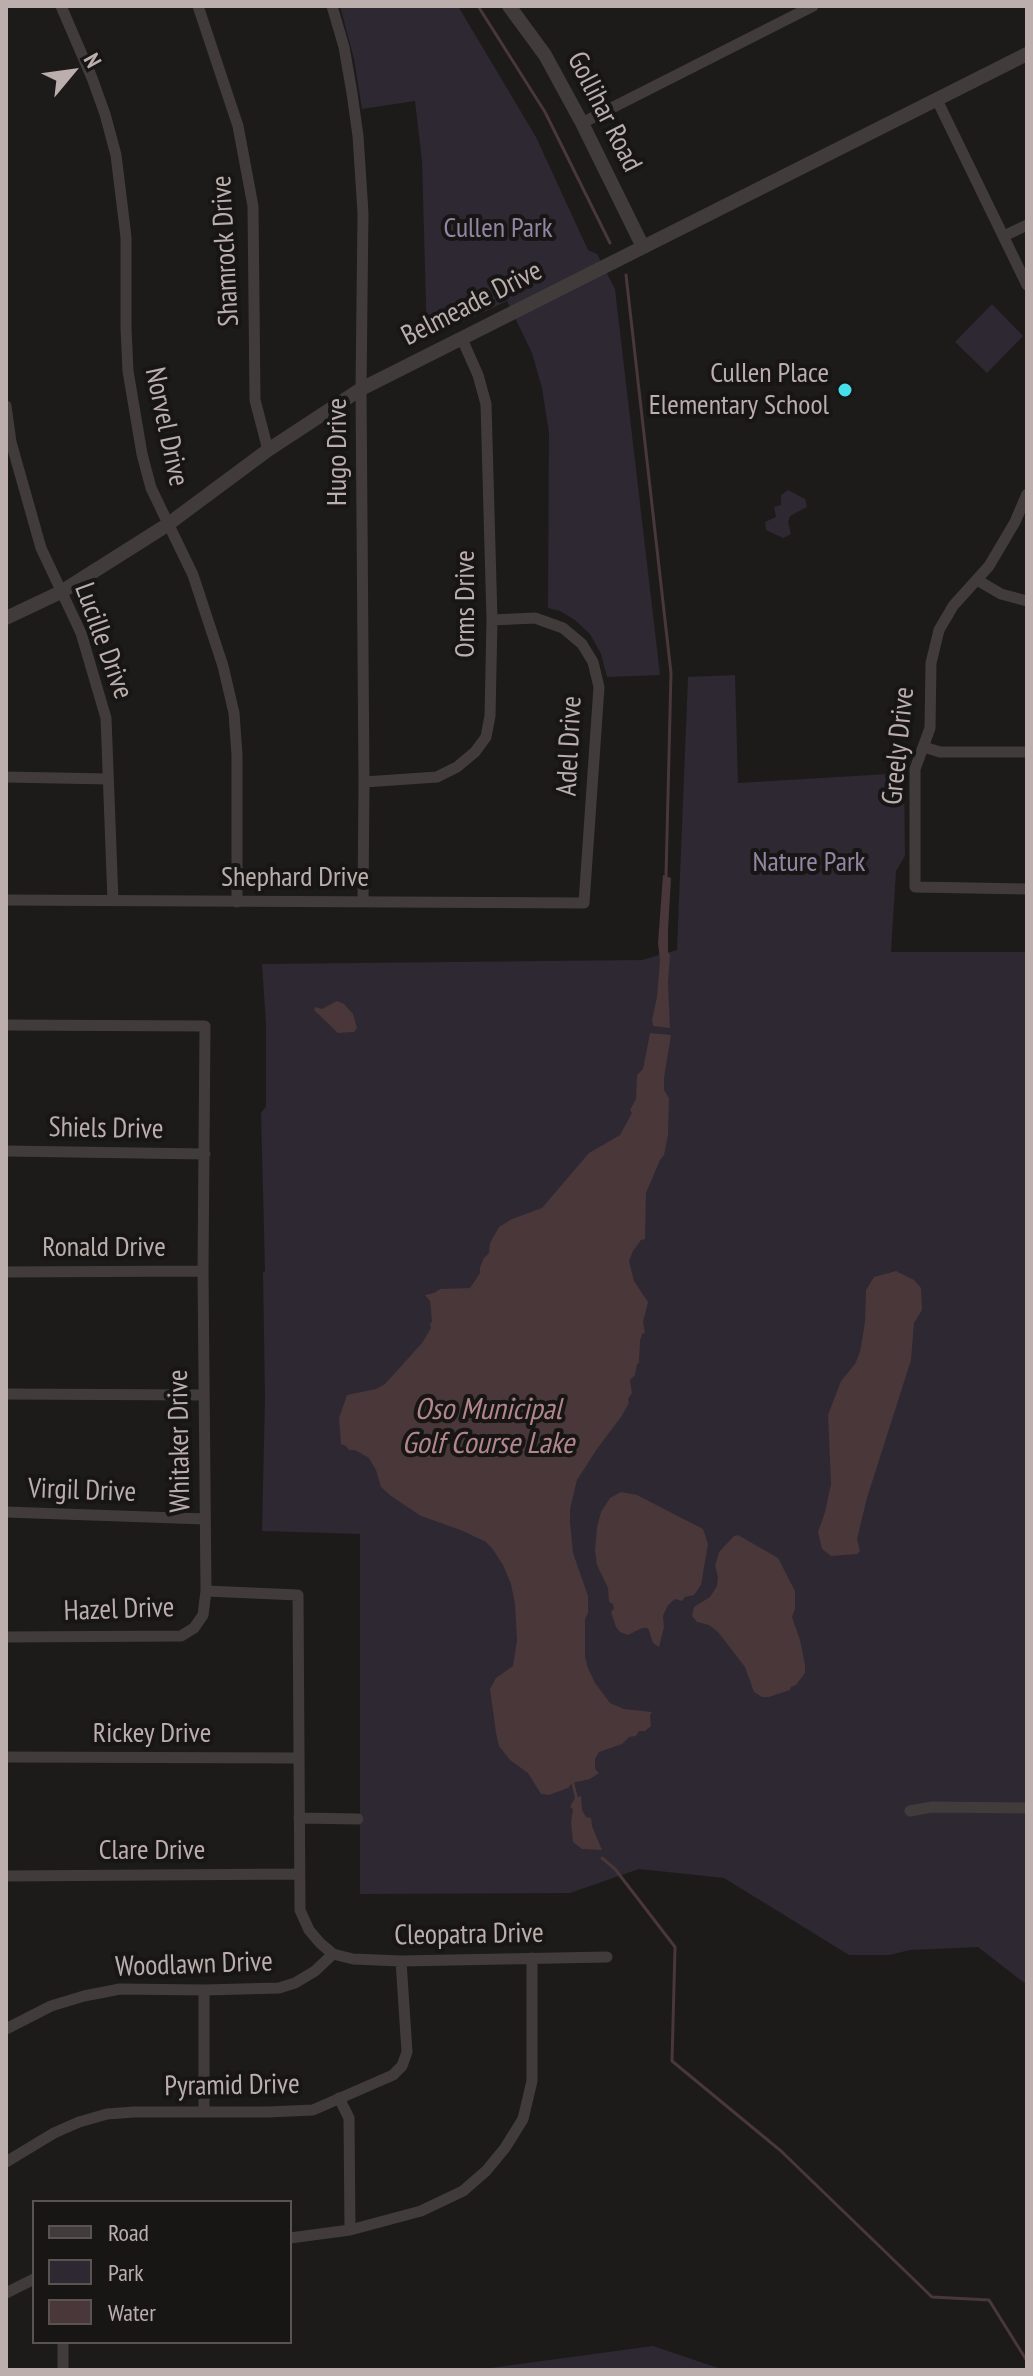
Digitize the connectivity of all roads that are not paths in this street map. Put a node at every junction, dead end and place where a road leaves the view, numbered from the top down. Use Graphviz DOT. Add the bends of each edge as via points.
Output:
graph roads {
  1 [pos="61,6"];
  2 [pos="198,6"];
  3 [pos="332,6"];
  4 [pos="509,6"];
  5 [pos="813,6"];
  6 [pos="1027,54"];
  7 [pos="937,100"];
  8 [pos="582,123"];
  9 [pos="1027,225"];
  10 [pos="1004,236"];
  11 [pos="643,247"];
  12 [pos="1027,285"];
  13 [pos="462,339"];
  14 [pos="361,389"];
  15 [pos="6,406"];
  16 [pos="268,450"];
  17 [pos="1027,494"];
  18 [pos="167,525"];
  19 [pos="977,580"];
  20 [pos="61,592"];
  21 [pos="1027,601"];
  22 [pos="6,618"];
  23 [pos="492,620"];
  24 [pos="924,747"];
  25 [pos="1027,752"];
  26 [pos="6,777"];
  27 [pos="108,779"];
  28 [pos="364,782"];
  29 [pos="1027,889"];
  30 [pos="6,900"];
  31 [pos="113,901"];
  32 [pos="363,901"];
  33 [pos="237,902"];
  34 [pos="584,903"];
  35 [pos="6,1025"];
  36 [pos="6,1151"];
  37 [pos="205,1154"];
  38 [pos="203,1271"];
  39 [pos="6,1272"];
  40 [pos="6,1394"];
  41 [pos="203,1395"];
  42 [pos="6,1512"];
  43 [pos="205,1519"];
  44 [pos="206,1591"];
  45 [pos="6,1637"];
  46 [pos="6,1757"];
  47 [pos="298,1758"];
  48 [pos="1027,1808"];
  49 [pos="910,1811"];
  50 [pos="299,1818"];
  51 [pos="358,1819"];
  52 [pos="298,1874"];
  53 [pos="6,1876"];
  54 [pos="333,1954"];
  55 [pos="607,1957"];
  56 [pos="532,1958"];
  57 [pos="401,1961"];
  58 [pos="204,1990"];
  59 [pos="6,2029"];
  60 [pos="339,2098"];
  61 [pos="204,2112"];
  62 [pos="6,2162"];
  63 [pos="350,2230"];
  64 [pos="292,2238"];
  65 [pos="32,2280"];
  66 [pos="6,2293"];
  67 [pos="63,2344"];
  68 [pos="63,2370"];
  1 -- 18 [label="street, Norvel Drive" via="92,78 116,155 126,237 133,413 151,488"];
  2 -- 16 [label="street, Shamrock Drive" via="238,126 253,206 255,400"];
  3 -- 14 [label="street, Hugo Drive" via="358,136 363,213"];
  4 -- 8 [label="street, Gollihar Road" via="545,55"];
  5 -- 8 [label="street"];
  6 -- 7 [label="street, Belmeade Drive"];
  7 -- 10 [label="street"];
  7 -- 11 [label="street, Belmeade Drive"];
  8 -- 11 [label="street, Gollihar Road"];
  9 -- 10 [label="street"];
  10 -- 12 [label="street"];
  11 -- 13 [label="street, Belmeade Drive"];
  13 -- 14 [label="street, Belmeade Drive"];
  13 -- 23 [label="street, Orms Drive" via="486,404"];
  14 -- 16 [label="street, Belmeade Drive"];
  14 -- 28 [label="street, Hugo Drive"];
  15 -- 20 [label="street, Lucille Drive" via="18,472"];
  16 -- 18 [label="street, Belmeade Drive"];
  17 -- 19 [label="street, Greely Drive" via="1002,547"];
  18 -- 20 [label="street, Belmeade Drive"];
  18 -- 33 [label="street, Norvel Drive" via="193,575 234,713"];
  19 -- 21 [label="street"];
  19 -- 24 [label="street, Greely Drive" via="939,630"];
  20 -- 22 [label="street, Belmeade Drive"];
  20 -- 27 [label="street, Lucille Drive" via="81,633 106,718"];
  23 -- 28 [label="street, Orms Drive" via="490,716 486,737 475,752 437,777"];
  23 -- 34 [label="street, Adel Drive" via="535,618 563,628 593,662 599,687"];
  24 -- 25 [label="street" via="940,752"];
  24 -- 29 [label="street, Greely Drive" via="915,769 915,887"];
  26 -- 27 [label="street"];
  27 -- 31 [label="street, Lucille Drive"];
  28 -- 32 [label="street, Hugo Drive"];
  30 -- 31 [label="street, Shephard Drive"];
  31 -- 33 [label="street, Shephard Drive"];
  32 -- 33 [label="street, Shephard Drive"];
  32 -- 34 [label="street, Shephard Drive"];
  35 -- 37 [label="street, Whitaker Drive" via="205,1026"];
  36 -- 37 [label="street, Shiels Drive"];
  37 -- 38 [label="street, Whitaker Drive"];
  38 -- 39 [label="street, Ronald Drive"];
  38 -- 41 [label="street, Whitaker Drive"];
  40 -- 41 [label="street"];
  41 -- 43 [label="street, Whitaker Drive"];
  42 -- 43 [label="street, Virgil Drive"];
  43 -- 44 [label="street, Whitaker Drive"];
  44 -- 45 [label="street, Hazel Drive" via="203,1615 181,1636"];
  44 -- 47 [label="street" via="298,1595"];
  46 -- 47 [label="street, Rickey Drive"];
  47 -- 50 [label="street"];
  48 -- 49 [label="street"];
  50 -- 51 [label="street"];
  50 -- 52 [label="street"];
  52 -- 53 [label="street, Clare Drive"];
  52 -- 54 [label="street" via="300,1910 309,1930"];
  54 -- 57 [label="street, Cleopatra Drive"];
  54 -- 58 [label="street, Woodlawn Drive" via="315,1971 279,1988"];
  55 -- 56 [label="street, Cleopatra Drive"];
  56 -- 57 [label="street, Cleopatra Drive"];
  56 -- 63 [label="street" via="532,2081 523,2119 505,2148 463,2191 421,2211"];
  57 -- 60 [label="street, Pyramid Drive" via="407,2052 402,2066"];
  58 -- 59 [label="street, Woodlawn Drive" via="120,1989 84,1996"];
  58 -- 61 [label="street"];
  60 -- 61 [label="street, Pyramid Drive" via="313,2110"];
  60 -- 63 [label="street" via="349,2118"];
  61 -- 62 [label="street, Pyramid Drive" via="107,2114 54,2133"];
  63 -- 64 [label="street"];
  65 -- 66 [label="street"];
  67 -- 68 [label="street"];
}
